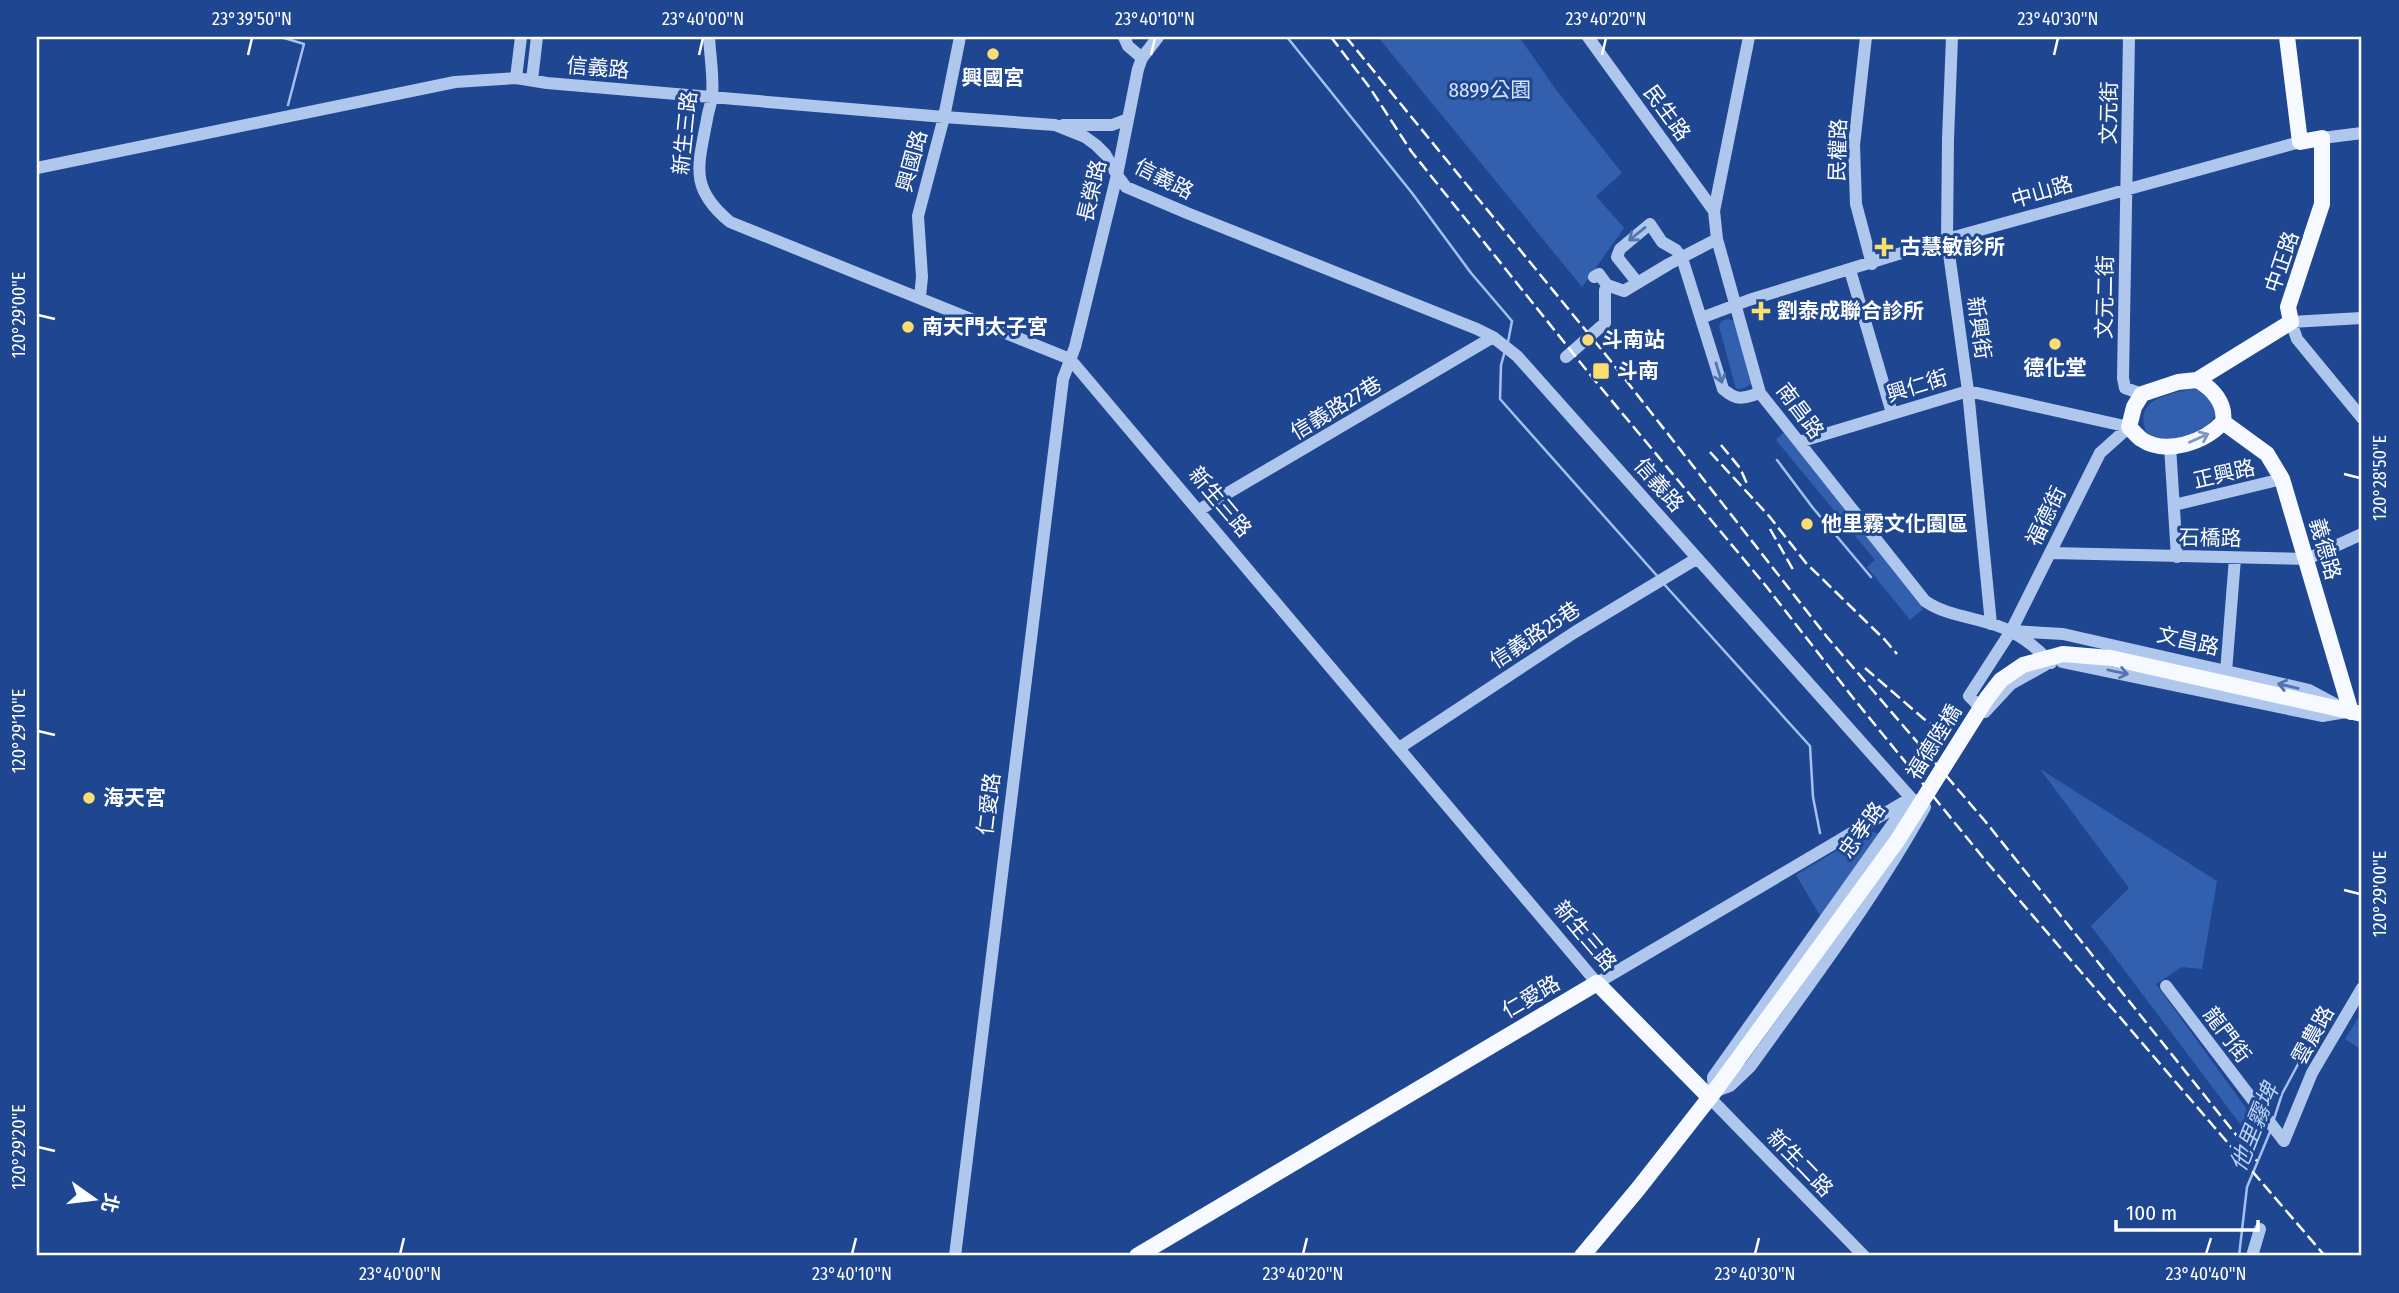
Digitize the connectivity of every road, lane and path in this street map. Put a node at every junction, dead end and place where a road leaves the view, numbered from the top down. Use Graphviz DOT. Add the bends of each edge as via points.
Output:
graph roads {
  1 [pos="521,37"];
  2 [pos="537,37"];
  3 [pos="709,37"];
  4 [pos="960,37"];
  5 [pos="1124,37"];
  6 [pos="1158,37"];
  7 [pos="1588,37"];
  8 [pos="1749,37"];
  9 [pos="1866,37"];
  10 [pos="1952,37"];
  11 [pos="2129,37"];
  12 [pos="2287,37"];
  13 [pos="1142,58"];
  14 [pos="516,78"];
  15 [pos="532,80"];
  16 [pos="712,97"];
  17 [pos="944,117"];
  18 [pos="1128,119"];
  19 [pos="1055,125"];
  20 [pos="2362,133"];
  21 [pos="2322,138"];
  22 [pos="2300,142"];
  23 [pos="37,168"];
  24 [pos="1116,176"];
  25 [pos="2127,190"];
  26 [pos="1714,211"];
  27 [pos="1717,239"];
  28 [pos="1947,239"];
  29 [pos="1682,258"];
  30 [pos="1872,264"];
  31 [pos="1850,270"];
  32 [pos="1594,277"];
  33 [pos="1637,282"];
  34 [pos="1605,290"];
  35 [pos="920,297"];
  36 [pos="1737,305"];
  37 [pos="1701,318"];
  38 [pos="2362,318"];
  39 [pos="2291,322"];
  40 [pos="1493,337"];
  41 [pos="1566,357"];
  42 [pos="1070,359"];
  43 [pos="2197,380"];
  44 [pos="1968,391"];
  45 [pos="1760,393"];
  46 [pos="2142,394"];
  47 [pos="1892,413"];
  48 [pos="2362,418"];
  49 [pos="2222,422"];
  50 [pos="2129,427"];
  51 [pos="1799,442"];
  52 [pos="2170,446"];
  53 [pos="2282,480"];
  54 [pos="2174,505"];
  55 [pos="1199,510"];
  56 [pos="2362,534"];
  57 [pos="2052,553"];
  58 [pos="2177,557"];
  59 [pos="2235,558"];
  60 [pos="1696,559"];
  61 [pos="2307,559"];
  62 [pos="1991,625"];
  63 [pos="2011,631"];
  64 [pos="2069,635"];
  65 [pos="2056,662"];
  66 [pos="2226,672"];
  67 [pos="2356,713"];
  68 [pos="1399,748"];
  69 [pos="1911,798"];
  70 [pos="1597,983"];
  71 [pos="2165,986"];
  72 [pos="2362,988"];
  73 [pos="1712,1094"];
  74 [pos="2284,1141"];
  75 [pos="2260,1229"];
  76 [pos="955,1256"];
  77 [pos="1137,1256"];
  78 [pos="1582,1256"];
  79 [pos="1864,1256"];
  80 [pos="2252,1256"];
  1 -- 14 [label="street"];
  2 -- 15 [label="street"];
  3 -- 16 [label="street, 新生三路"];
  4 -- 17 [label="street, 興國路"];
  5 -- 13 [label="street"];
  6 -- 13 [label="street"];
  7 -- 26 [label="street, 民生路"];
  8 -- 26 [label="street, 南昌路"];
  9 -- 30 [label="street, 民權路" via="1854,145 1856,204"];
  10 -- 28 [label="street, 新興街"];
  11 -- 25 [label="street, 文元街"];
  12 -- 22 [label="main road"];
  13 -- 18 [label="street, 長榮路"];
  14 -- 15 [label="street, 信義路"];
  14 -- 23 [label="street, 信義路" via="455,82"];
  15 -- 16 [label="street, 信義路"];
  16 -- 17 [label="street, 信義路"];
  16 -- 35 [label="street, 新生三路" via="699,176 713,208 730,222"];
  17 -- 19 [label="street, 信義路"];
  17 -- 35 [label="street, 興國路" via="918,216"];
  18 -- 19 [label="street" via="1112,125"];
  18 -- 24 [label="street, 長榮路"];
  19 -- 24 [label="street, 信義路" via="1096,145"];
  20 -- 21 [label="street, 中山路"];
  21 -- 22 [label="main road, 中山路"];
  21 -- 39 [label="main road, 中正路" via="2322,204 2288,307"];
  22 -- 25 [label="street, 中山路"];
  24 -- 40 [label="street, 信義路" via="1126,187 1175,208"];
  24 -- 42 [label="street, 長榮路"];
  25 -- 28 [label="street, 中山路"];
  25 -- 46 [label="street, 文元二街" via="2123,378 2126,388"];
  26 -- 27 [label="street, 南昌路"];
  27 -- 29 [label="street"];
  27 -- 36 [label="street, 南昌路"];
  28 -- 30 [label="street, 中山路"];
  28 -- 44 [label="street, 新興街"];
  29 -- 33 [label="street"];
  29 -- 33 [label="street, one-way" via="1662,242 1650,224 1620,248 1617,257"];
  29 -- 37 [label="street"];
  30 -- 31 [label="street, 中山路"];
  31 -- 36 [label="street, 中山路"];
  31 -- 47 [label="street"];
  32 -- 33 [label="street" via="1598,274 1607,285 1624,290"];
  34 -- 41 [label="street" via="1605,323"];
  35 -- 42 [label="street, 新生三路"];
  36 -- 37 [label="street, 中山路"];
  36 -- 45 [label="street, 南昌路"];
  37 -- 45 [label="street, one-way" via="1723,389 1739,399"];
  38 -- 39 [label="street"];
  39 -- 43 [label="main road"];
  39 -- 48 [label="street, 中正路" via="2297,339"];
  40 -- 55 [label="street, 信義路27巷"];
  40 -- 60 [label="street, 信義路" via="1517,356 1593,439"];
  42 -- 55 [label="street, 新生三路"];
  42 -- 76 [label="street, 仁愛路" via="1062,392"];
  43 -- 46 [label="main road"];
  43 -- 49 [label="main road" via="2214,392 2222,407"];
  44 -- 47 [label="street, 興仁街"];
  44 -- 50 [label="street, 興仁街"];
  44 -- 62 [label="street, 新興街"];
  45 -- 51 [label="street, 南昌路"];
  46 -- 50 [label="main road, 福德街"];
  47 -- 51 [label="street, 興仁街"];
  52 -- 49 [label="main road, one-way" via="2196,441"];
  49 -- 53 [label="main road, 義德路" via="2267,454"];
  50 -- 52 [label="main road" via="2141,439"];
  50 -- 57 [label="street, 福德街" via="2100,453"];
  51 -- 62 [label="street, 南昌路" via="1925,601 1938,610"];
  52 -- 54 [label="street"];
  53 -- 54 [label="street, 正興路"];
  53 -- 61 [label="main road, 義德路"];
  54 -- 58 [label="street"];
  55 -- 68 [label="street, 新生三路"];
  56 -- 61 [label="street, 石橋路"];
  57 -- 58 [label="street, 石橋路"];
  57 -- 63 [label="street, 福德街"];
  58 -- 59 [label="street, 石橋路"];
  59 -- 61 [label="street, 石橋路"];
  59 -- 66 [label="street"];
  60 -- 68 [label="street, 信義路25巷"];
  60 -- 69 [label="street, 信義路"];
  61 -- 67 [label="main road, 義德路"];
  62 -- 63 [label="street, 南昌路"];
  63 -- 64 [label="street, 文昌路"];
  63 -- 65 [label="street"];
  63 -- 65 [label="street, 福德街" via="1969,696 1985,712 2028,672"];
  64 -- 65 [label="street" via="2056,645"];
  64 -- 66 [label="street, 文昌路"];
  65 -- 67 [label="street, one-way" via="2322,716"];
  67 -- 66 [label="street, 文昌路, one-way" via="2309,690"];
  67 -- 73 [label="main road, 福德陸橋" via="2111,658 2063,654 2024,665 2001,680 1987,698 1897,841"];
  68 -- 70 [label="street, 新生三路"];
  69 -- 70 [label="street, 仁愛路"];
  69 -- 73 [label="street, 忠孝路" via="1713,1077"];
  69 -- 73 [label="street, 忠孝路" via="1925,807 1854,924 1750,1067 1730,1086"];
  70 -- 73 [label="main road, 新生三路"];
  70 -- 77 [label="main road, 仁愛路"];
  71 -- 74 [label="street, 龍門街"];
  72 -- 74 [label="street, 雲農路" via="2312,1073"];
  73 -- 78 [label="main road, 忠孝路"];
  73 -- 79 [label="street, 新生二路"];
  75 -- 80 [label="street"];
}
